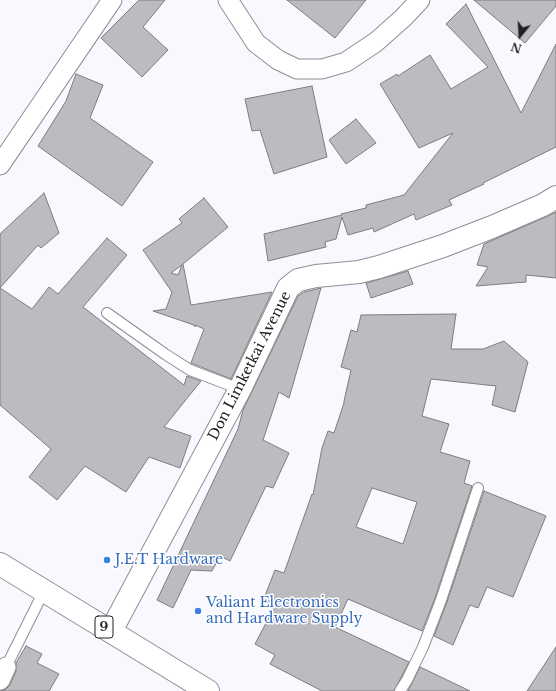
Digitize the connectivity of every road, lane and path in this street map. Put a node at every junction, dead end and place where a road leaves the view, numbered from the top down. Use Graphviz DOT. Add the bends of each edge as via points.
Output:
graph roads {
  1 [pos="112,0"];
  2 [pos="228,0"];
  3 [pos="420,0"];
  4 [pos="0,165"];
  5 [pos="556,197"];
  6 [pos="107,313"];
  7 [pos="240,389"];
  8 [pos="478,488"];
  9 [pos="0,564"];
  10 [pos="44,591"];
  11 [pos="111,632"];
  12 [pos="3,673"];
  13 [pos="186,685"];
  14 [pos="208,691"];
  15 [pos="400,691"];
  1 -- 4 [label="street"];
  2 -- 3 [label="street" via="256,43 278,60 297,69 322,68 346,62 376,42"];
  5 -- 7 [label="main road, Don Limketkai Avenue" via="492,227 379,268 298,280 288,288"];
  6 -- 7 [label="lane" via="190,370"];
  7 -- 11 [label="main road, Don Limketkai Avenue"];
  8 -- 15 [label="lane" via="423,647"];
  9 -- 10 [label="main road, 9"];
  10 -- 11 [label="main road, 9"];
  10 -- 12 [label="lane"];
  11 -- 13 [label="main road, 9"];
  13 -- 14 [label="main road, 9"];
}
